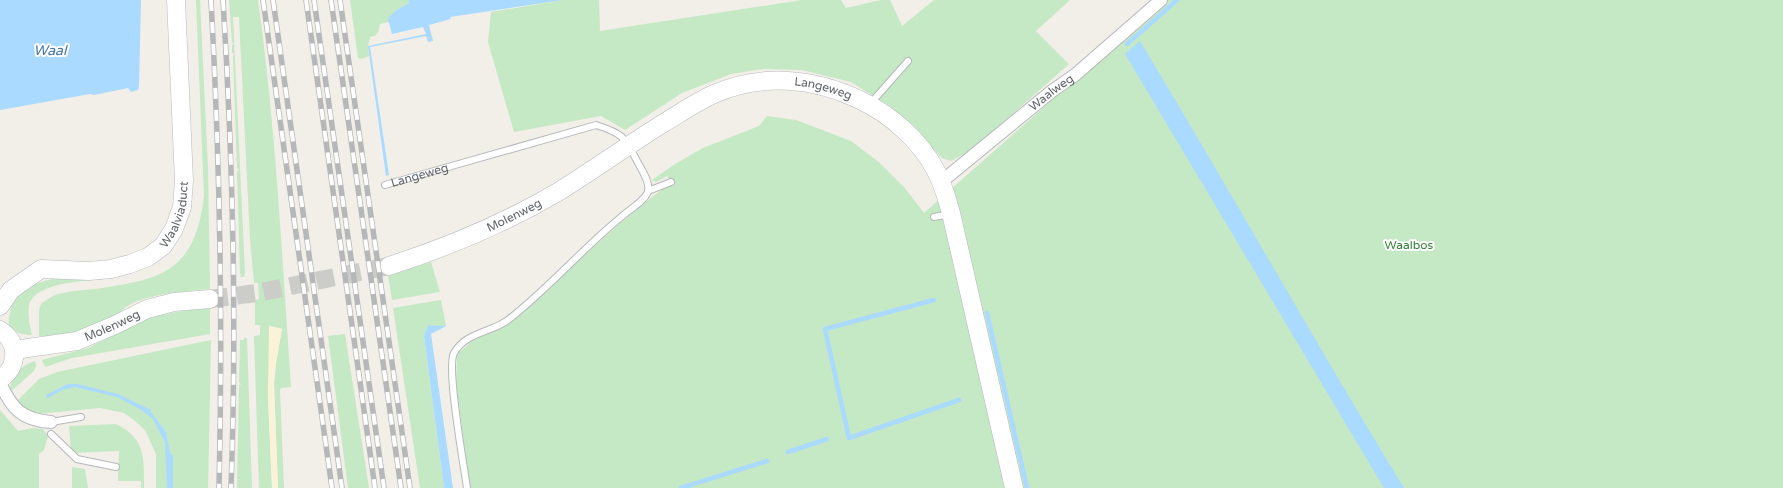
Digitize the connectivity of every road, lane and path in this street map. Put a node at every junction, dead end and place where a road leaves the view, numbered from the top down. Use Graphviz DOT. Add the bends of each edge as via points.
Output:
graph roads {
  1 [pos="176,0"];
  2 [pos="1158,1"];
  3 [pos="908,61"];
  4 [pos="869,104"];
  5 [pos="629,145"];
  6 [pos="671,182"];
  7 [pos="942,182"];
  8 [pos="385,185"];
  9 [pos="648,191"];
  10 [pos="951,213"];
  11 [pos="934,217"];
  12 [pos="389,266"];
  13 [pos="210,299"];
  14 [pos="0,306"];
  15 [pos="0,330"];
  16 [pos="14,350"];
  17 [pos="0,379"];
  18 [pos="0,383"];
  19 [pos="81,417"];
  20 [pos="51,428"];
  21 [pos="116,467"];
  22 [pos="467,488"];
  23 [pos="1014,488"];
  1 -- 14 [label="main road, Waalviaduct" via="184,181 182,207 174,230 163,246 130,264 89,271 41,269 11,290"];
  2 -- 7 [label="street, Waalweg" via="1075,75"];
  3 -- 4 [label="lane"];
  4 -- 5 [label="main road, Langeweg" via="845,93 794,80 738,85 693,105"];
  4 -- 7 [label="main road, Langeweg" via="913,139 929,158"];
  5 -- 8 [label="lane, Langeweg" via="616,132 596,125"];
  5 -- 9 [label="lane" via="648,183"];
  5 -- 12 [label="main road, Molenweg" via="558,192 503,221"];
  6 -- 9 [label="lane"];
  7 -- 10 [label="main road, Langeweg"];
  9 -- 22 [label="lane" via="642,200 506,321 473,335 453,354 452,376"];
  10 -- 11 [label="lane"];
  10 -- 23 [label="main road, Langeweg"];
  13 -- 16 [label="main road, Molenweg" via="147,308 77,341"];
  15 -- 16 [label="main road"];
  16 -- 17 [label="main road" via="14,362"];
  18 -- 20 [label="street" via="8,399 22,414"];
  19 -- 20 [label="lane"];
  20 -- 21 [label="lane" via="77,459"];
}
